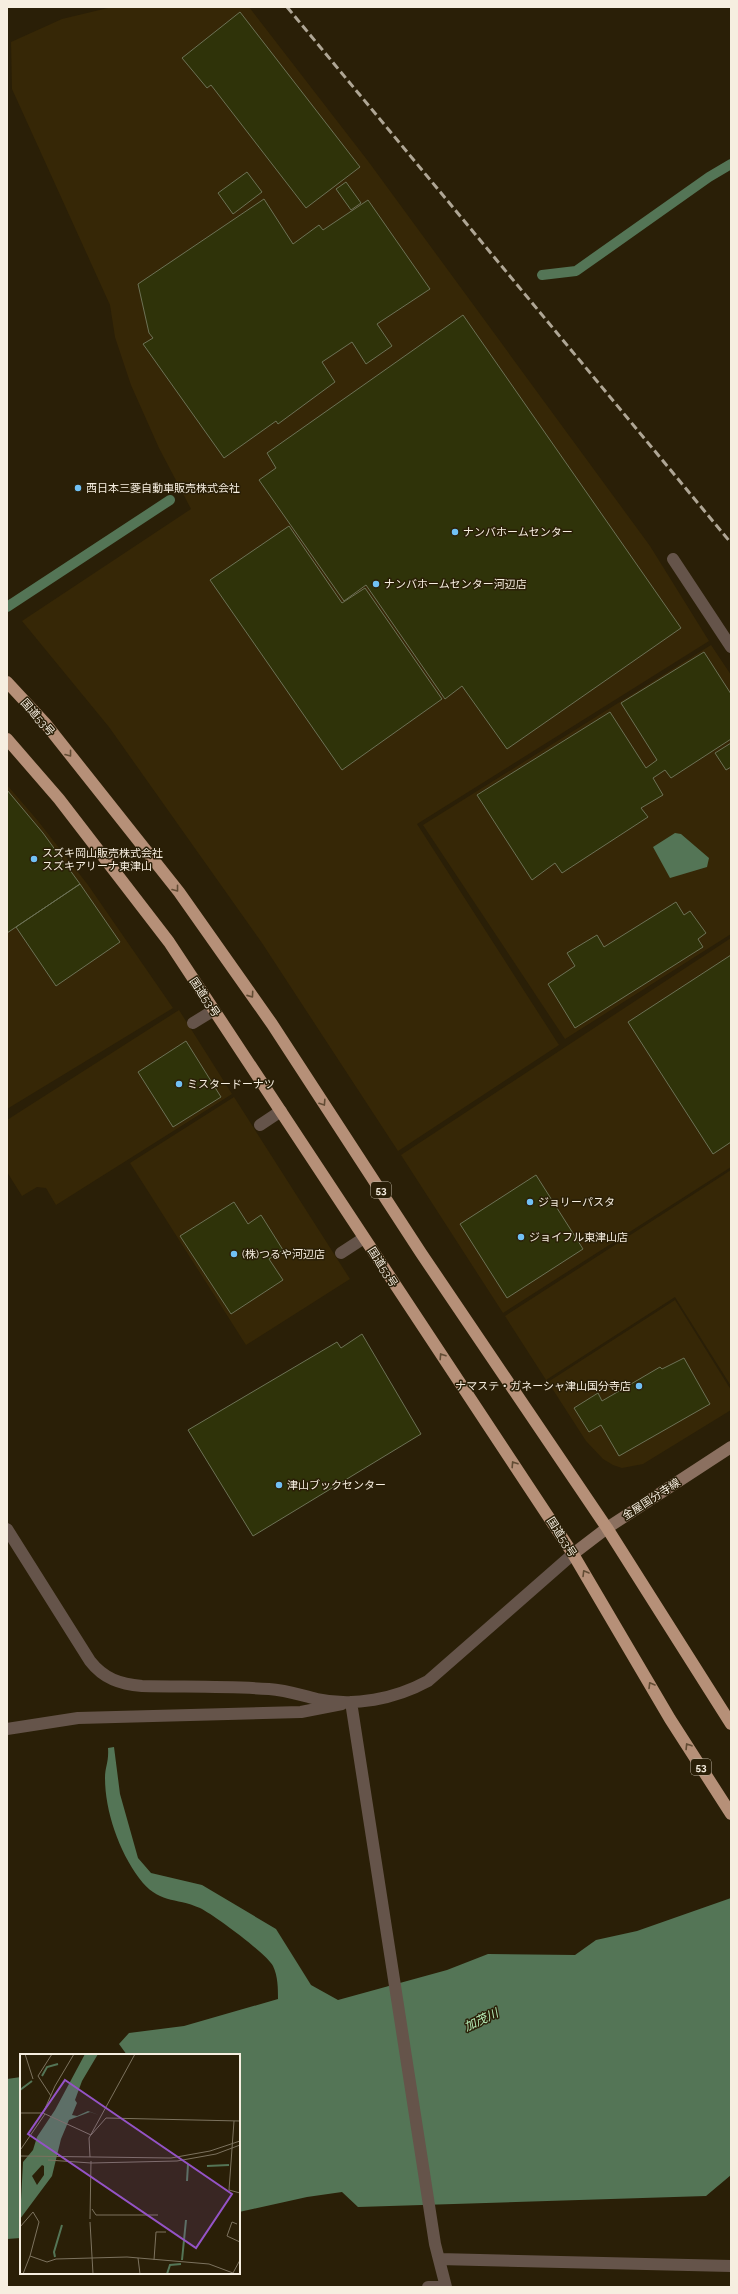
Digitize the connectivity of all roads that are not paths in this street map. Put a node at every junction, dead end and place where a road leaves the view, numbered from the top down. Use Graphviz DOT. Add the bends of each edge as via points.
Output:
graph roads {
  1 [pos="673,560"];
  2 [pos="731,647"];
  3 [pos="7,682"];
  4 [pos="7,739"];
  5 [pos="214,1010"];
  6 [pos="194,1023"];
  7 [pos="281,1111"];
  8 [pos="260,1125"];
  9 [pos="364,1238"];
  10 [pos="341,1253"];
  11 [pos="731,1446"];
  12 [pos="607,1528"];
  13 [pos="7,1529"];
  14 [pos="573,1554"];
  15 [pos="351,1702"];
  16 [pos="729,1721"];
  17 [pos="7,1729"];
  18 [pos="731,1814"];
  19 [pos="439,2259"];
  20 [pos="731,2266"];
  21 [pos="428,2287"];
  22 [pos="446,2287"];
  1 -- 2 [label="street"];
  3 -- 12 [label="highway, 国道53号 / 53, one-way" via="44,723 179,892 272,1024"];
  4 -- 5 [label="highway, 国道53号 / 53" via="59,799 164,936"];
  5 -- 6 [label="street"];
  5 -- 7 [label="highway, 国道53号 / 53"];
  7 -- 8 [label="street"];
  7 -- 9 [label="highway, 国道53号 / 53"];
  9 -- 10 [label="street"];
  14 -- 9 [label="highway, 国道53号 / 53, one-way"];
  11 -- 12 [label="main road, 金屋国分寺線"];
  12 -- 14 [label="main road, 金屋国分寺線"];
  12 -- 16 [label="highway, 国道53号 / 53"];
  13 -- 15 [label="street" via="90,1661 108,1678 142,1686 285,1690 317,1699"];
  14 -- 15 [label="street" via="428,1681 400,1694"];
  18 -- 14 [label="highway, 国道53号 / 53, one-way" via="670,1719"];
  15 -- 17 [label="street" via="301,1712 78,1718"];
  15 -- 19 [label="street"];
  19 -- 20 [label="street"];
  19 -- 22 [label="street"];
  21 -- 22 [label="street"];
}
